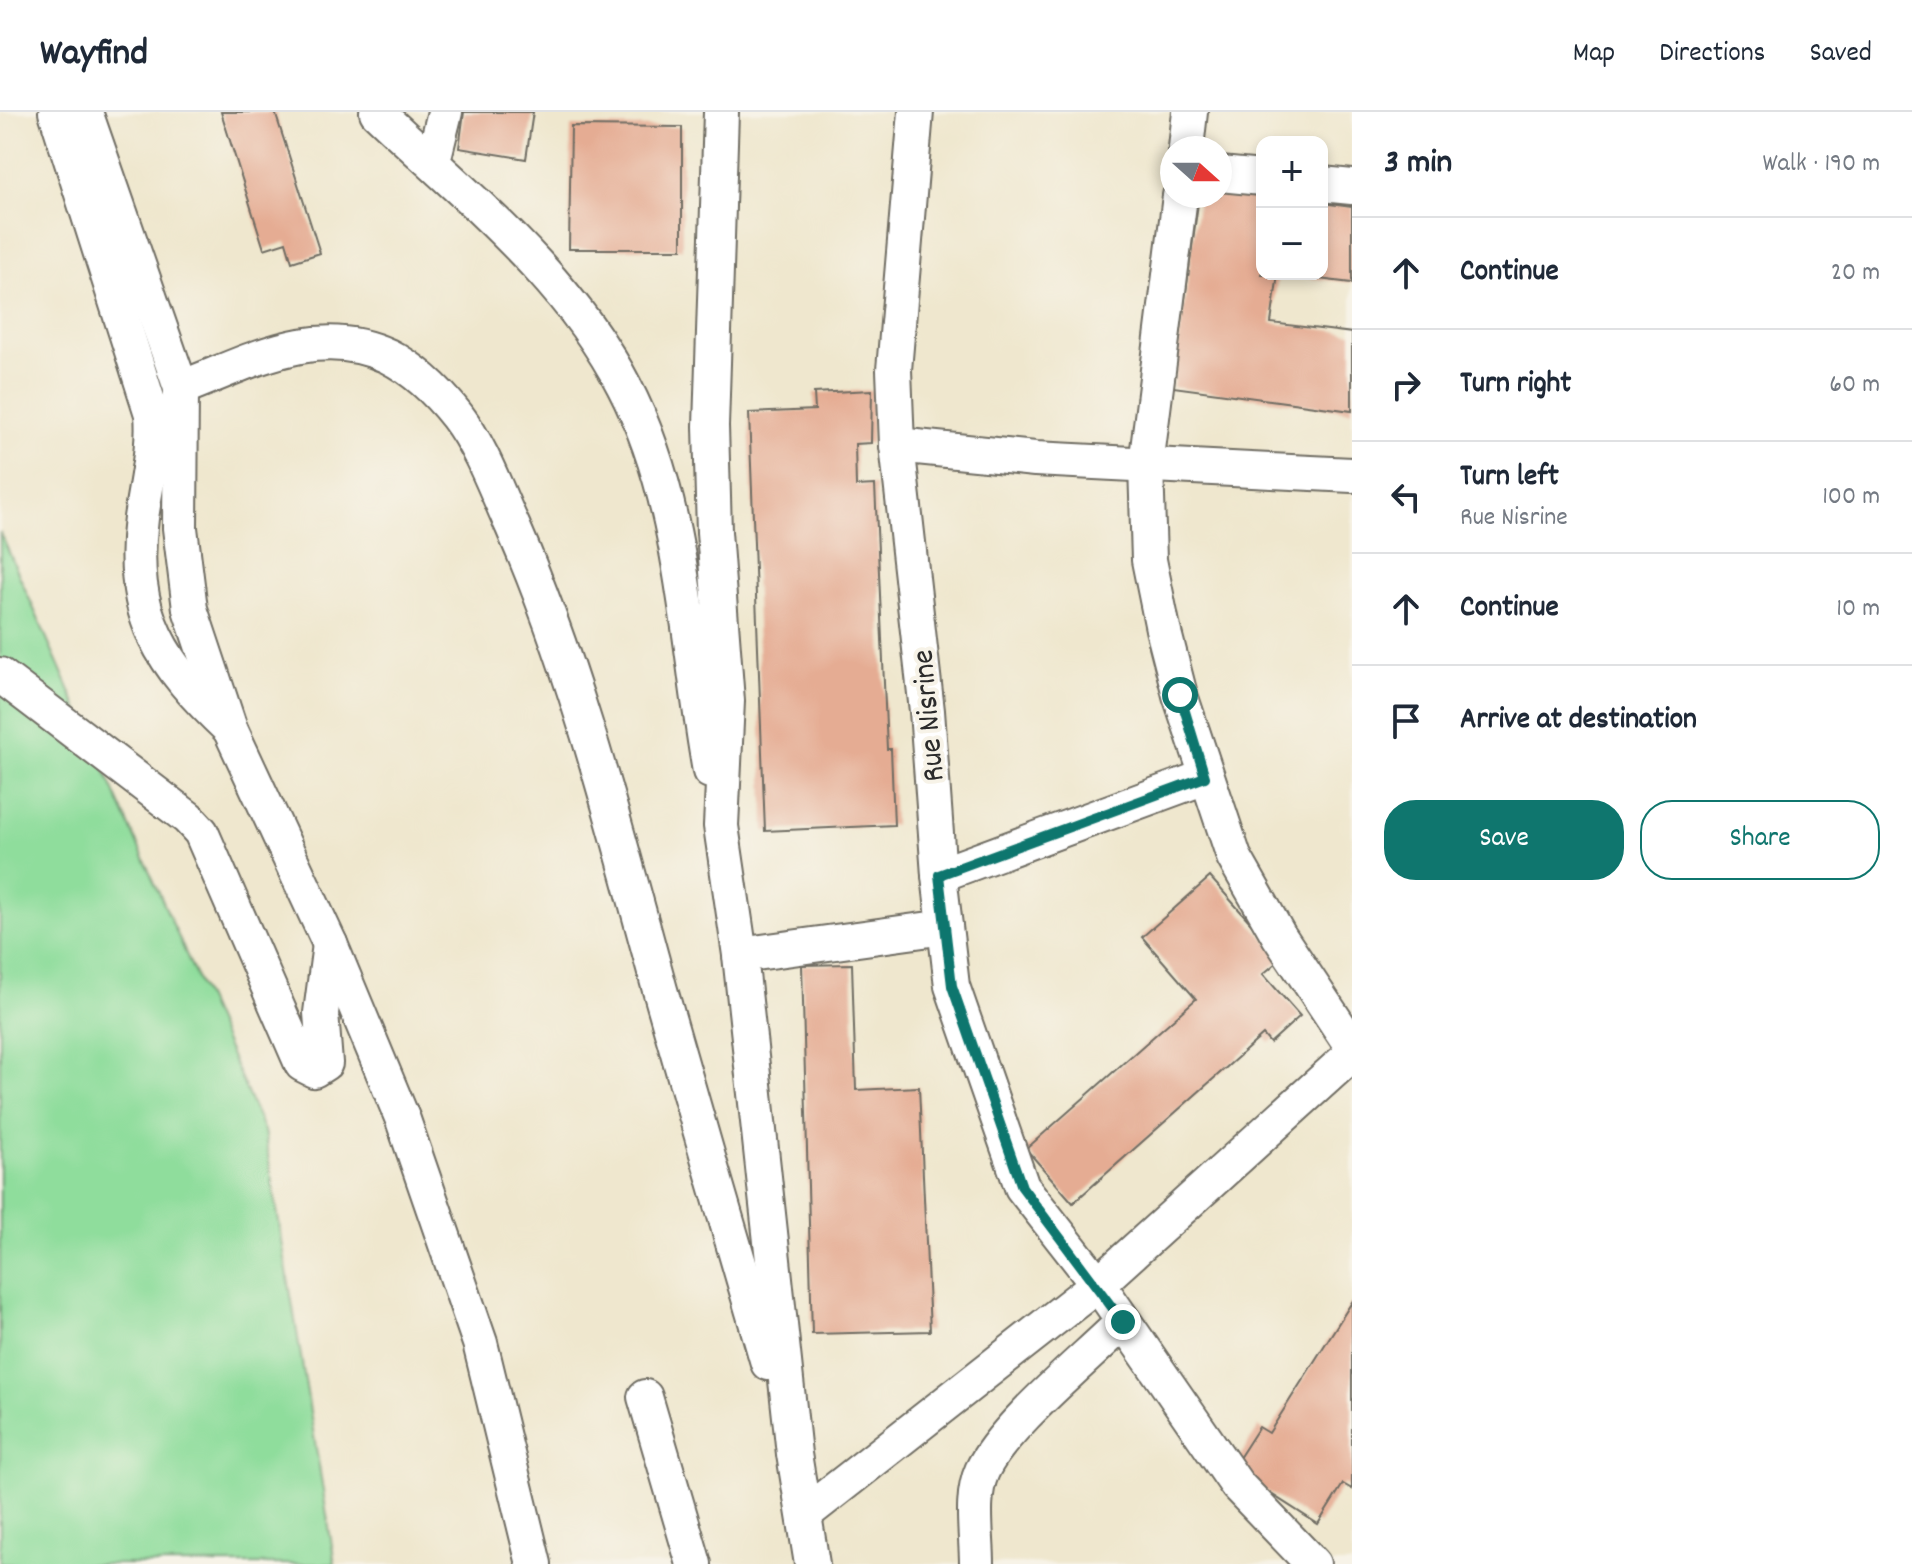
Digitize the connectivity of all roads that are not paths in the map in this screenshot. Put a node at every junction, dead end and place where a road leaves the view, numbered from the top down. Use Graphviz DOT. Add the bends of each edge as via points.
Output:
graph roads {
  1 [pos="56,112"];
  2 [pos="85,112"];
  3 [pos="377,112"];
  4 [pos="445,112"];
  5 [pos="721,112"];
  6 [pos="916,112"];
  7 [pos="1190,112"];
  8 [pos="1187,136"];
  9 [pos="433,161"];
  10 [pos="1232,175"];
  11 [pos="1256,177"];
  12 [pos="1328,185"];
  13 [pos="1352,187"];
  14 [pos="1178,208"];
  15 [pos="181,388"];
  16 [pos="897,445"];
  17 [pos="1146,465"];
  18 [pos="1352,475"];
  19 [pos="0,675"];
  20 [pos="230,729"];
  21 [pos="1205,777"];
  22 [pos="721,826"];
  23 [pos="939,875"];
  24 [pos="945,927"];
  25 [pos="330,944"];
  26 [pos="740,955"];
  27 [pos="1352,1046"];
  28 [pos="1352,1054"];
  29 [pos="1098,1284"];
  30 [pos="1123,1322"];
  31 [pos="645,1397"];
  32 [pos="794,1454"];
  33 [pos="806,1513"];
  34 [pos="534,1564"];
  35 [pos="694,1564"];
  36 [pos="812,1564"];
  37 [pos="977,1564"];
  38 [pos="1313,1564"];
  1 -- 20 [label="street" via="152,414 154,435 138,551 147,616 186,688"];
  2 -- 15 [label="street"];
  3 -- 9 [label="street"];
  4 -- 9 [label="street"];
  5 -- 22 [label="street" via="711,426 727,701"];
  6 -- 16 [label="street, Rue Nisrine" via="894,356"];
  7 -- 8 [label="street"];
  9 -- 22 [label="street" via="500,224 548,280 625,387 651,455 672,534"];
  10 -- 11 [label="street"];
  12 -- 13 [label="street"];
  14 -- 17 [label="street"];
  15 -- 20 [label="street" via="182,568 190,609"];
  15 -- 32 [label="street" via="303,342 362,347 389,356 420,378 456,416 481,456 540,590 616,821"];
  16 -- 17 [label="street"];
  16 -- 23 [label="street, Rue Nisrine"];
  17 -- 18 [label="street"];
  17 -- 21 [label="street" via="1149,560"];
  19 -- 25 [label="street" via="201,832 302,1064 314,1070 325,1063 321,1013"];
  20 -- 25 [label="street"];
  21 -- 23 [label="street"];
  21 -- 27 [label="street" via="1234,857"];
  22 -- 26 [label="street"];
  23 -- 24 [label="street, Rue Nisrine"];
  24 -- 26 [label="street"];
  24 -- 29 [label="street, Rue Nisrine" via="952,986 1022,1187"];
  25 -- 34 [label="street" via="403,1120 480,1343"];
  26 -- 32 [label="street"];
  28 -- 29 [label="street"];
  29 -- 30 [label="street, Rue Nisrine"];
  29 -- 33 [label="street"];
  30 -- 37 [label="street" via="1000,1442 981,1473 975,1500"];
  30 -- 38 [label="street, Rue Nisrine" via="1237,1485"];
  31 -- 35 [label="street"];
  32 -- 33 [label="street"];
  33 -- 36 [label="street"];
}
